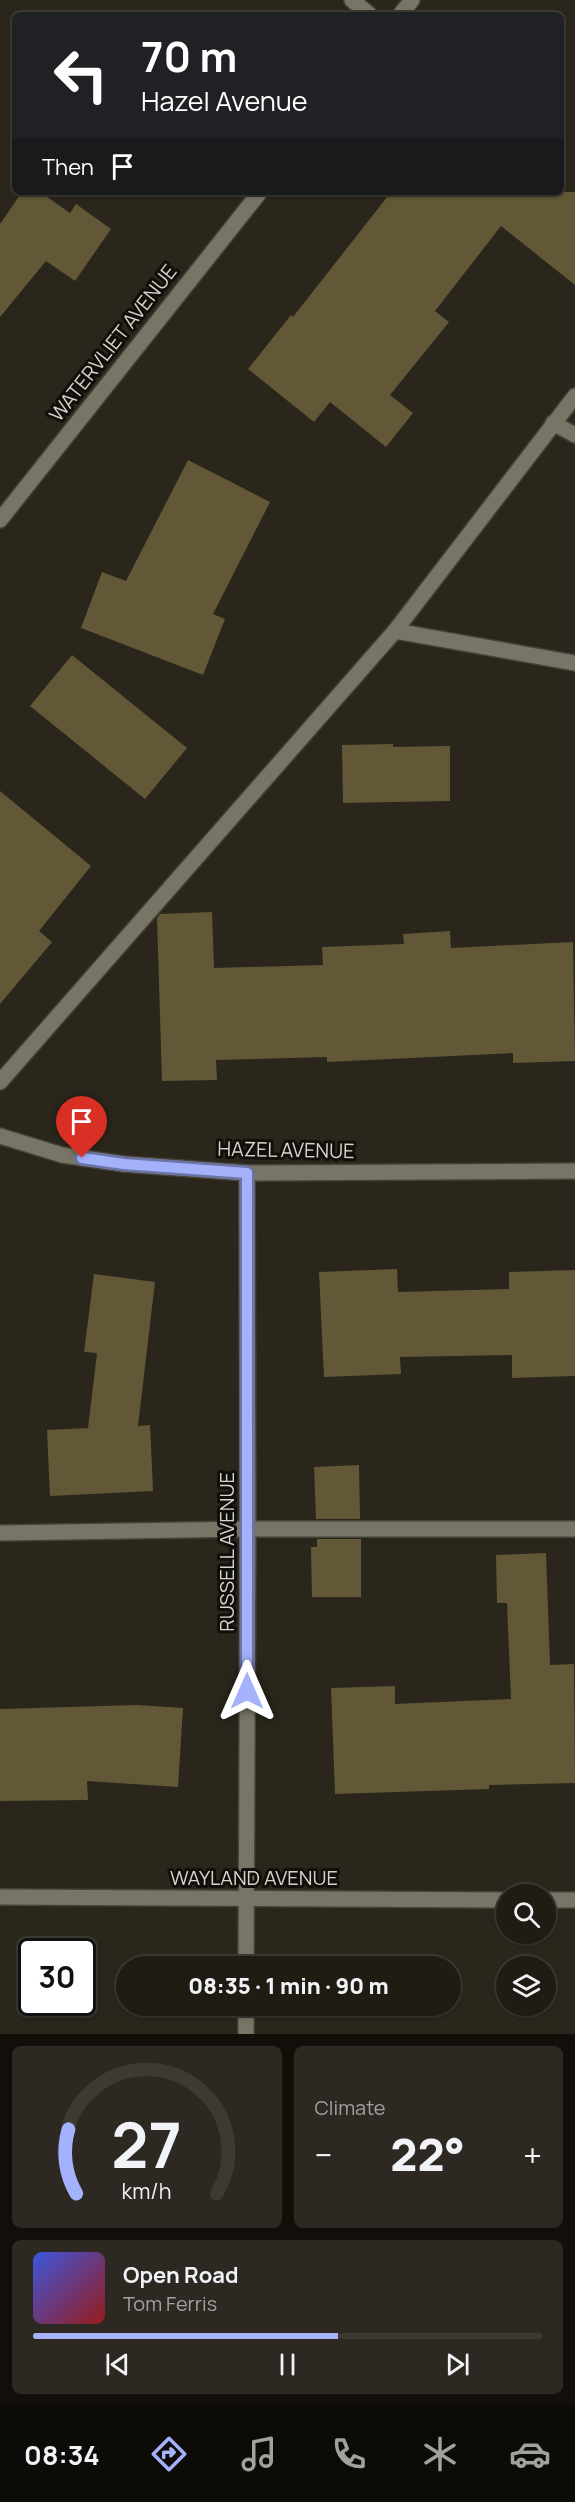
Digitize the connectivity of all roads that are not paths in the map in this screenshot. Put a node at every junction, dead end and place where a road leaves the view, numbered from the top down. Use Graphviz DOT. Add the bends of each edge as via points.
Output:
graph roads {
  1 [pos="352,0"];
  2 [pos="412,0"];
  3 [pos="366,12"];
  4 [pos="402,12"];
  5 [pos="258,195"];
  6 [pos="575,396"];
  7 [pos="553,423"];
  8 [pos="575,435"];
  9 [pos="0,520"];
  10 [pos="395,631"];
  11 [pos="575,663"];
  12 [pos="0,1082"];
  13 [pos="0,1136"];
  14 [pos="575,1171"];
  15 [pos="247,1173"];
  16 [pos="248,1528"];
  17 [pos="575,1529"];
  18 [pos="0,1533"];
  19 [pos="0,1897"];
  20 [pos="246,1900"];
  21 [pos="496,1900"];
  22 [pos="556,1900"];
  23 [pos="575,1900"];
  24 [pos="246,1956"];
  25 [pos="246,2016"];
  26 [pos="246,2034"];
  1 -- 3 [label="street"];
  2 -- 4 [label="street"];
  5 -- 9 [label="street, WATERVLIET AVENUE"];
  6 -- 7 [label="street"];
  7 -- 8 [label="street"];
  7 -- 10 [label="street"];
  10 -- 11 [label="street"];
  10 -- 12 [label="street"];
  13 -- 15 [label="street, HAZEL AVENUE" via="62,1155 114,1163"];
  14 -- 15 [label="street, HAZEL AVENUE"];
  15 -- 16 [label="street, RUSSELL AVENUE"];
  16 -- 17 [label="street"];
  16 -- 18 [label="street"];
  16 -- 20 [label="street, RUSSELL AVENUE"];
  19 -- 20 [label="street, WAYLAND AVENUE"];
  20 -- 21 [label="street, WAYLAND AVENUE"];
  20 -- 24 [label="street, RUSSELL AVENUE"];
  22 -- 23 [label="street"];
  25 -- 26 [label="street"];
}
